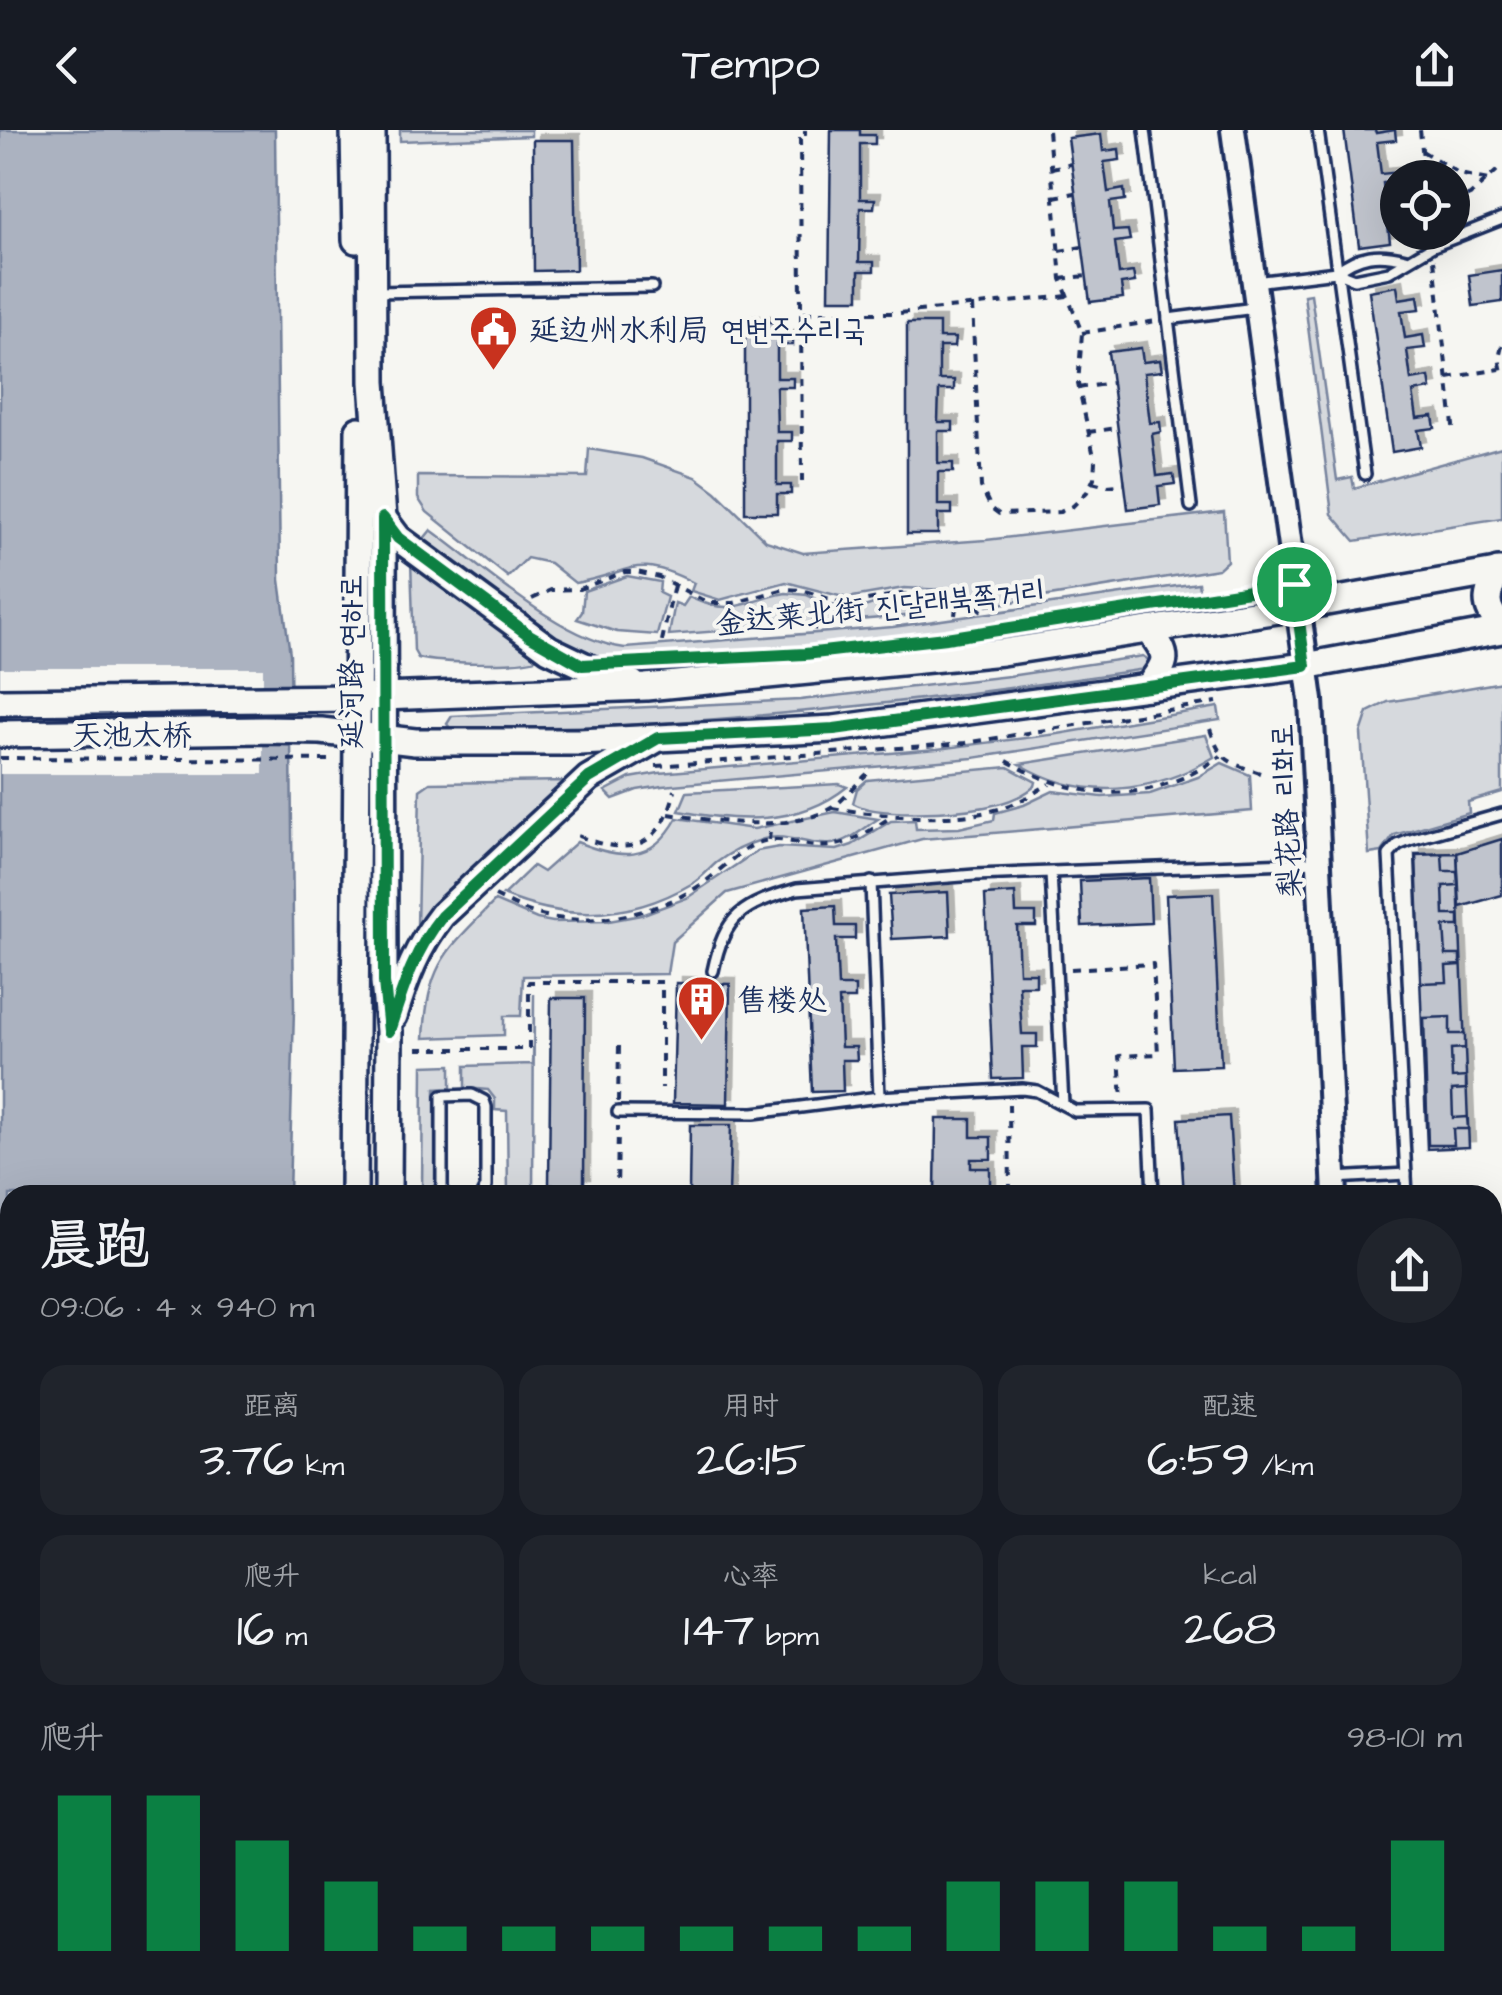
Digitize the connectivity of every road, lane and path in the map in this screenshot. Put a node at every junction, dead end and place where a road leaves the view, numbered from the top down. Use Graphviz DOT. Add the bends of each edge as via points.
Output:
graph roads {
  1 [pos="354,130"];
  2 [pos="372,130"];
  3 [pos="805,130"];
  4 [pos="1048,130"];
  5 [pos="1146,130"];
  6 [pos="1233,130"];
  7 [pos="1318,130"];
  8 [pos="1420,130"];
  9 [pos="1422,151"];
  10 [pos="1423,160"];
  11 [pos="1072,164"];
  12 [pos="1502,166"];
  13 [pos="1052,168"];
  14 [pos="1488,180"];
  15 [pos="1075,193"];
  16 [pos="1470,195"];
  17 [pos="1054,196"];
  18 [pos="1502,219"];
  19 [pos="1470,232"];
  20 [pos="1082,247"];
  21 [pos="1425,250"];
  22 [pos="1433,250"];
  23 [pos="1059,251"];
  24 [pos="1406,259"];
  25 [pos="1336,272"];
  26 [pos="1086,276"];
  27 [pos="1061,279"];
  28 [pos="1254,282"];
  29 [pos="652,287"];
  30 [pos="373,292"];
  31 [pos="1068,296"];
  32 [pos="972,305"];
  33 [pos="1258,308"];
  34 [pos="803,313"];
  35 [pos="1168,320"];
  36 [pos="1082,332"];
  37 [pos="1502,346"];
  38 [pos="1501,370"];
  39 [pos="1448,378"];
  40 [pos="1112,383"];
  41 [pos="1078,388"];
  42 [pos="1118,428"];
  43 [pos="1088,432"];
  44 [pos="1454,434"];
  45 [pos="1365,474"];
  46 [pos="802,482"];
  47 [pos="1092,482"];
  48 [pos="1125,484"];
  49 [pos="1191,506"];
  50 [pos="383,518"];
  51 [pos="1500,571"];
  52 [pos="674,586"];
  53 [pos="926,596"];
  54 [pos="826,599"];
  55 [pos="958,599"];
  56 [pos="532,600"];
  57 [pos="1298,607"];
  58 [pos="982,611"];
  59 [pos="955,615"];
  60 [pos="920,619"];
  61 [pos="1502,628"];
  62 [pos="814,630"];
  63 [pos="1148,630"];
  64 [pos="662,641"];
  65 [pos="675,660"];
  66 [pos="1305,666"];
  67 [pos="642,675"];
  68 [pos="1148,687"];
  69 [pos="356,698"];
  70 [pos="384,698"];
  71 [pos="0,702"];
  72 [pos="1210,728"];
  73 [pos="0,734"];
  74 [pos="357,735"];
  75 [pos="384,738"];
  76 [pos="658,738"];
  77 [pos="1221,756"];
  78 [pos="0,758"];
  79 [pos="263,758"];
  80 [pos="1006,761"];
  81 [pos="1260,773"];
  82 [pos="867,774"];
  83 [pos="1050,784"];
  84 [pos="674,790"];
  85 [pos="832,808"];
  86 [pos="669,814"];
  87 [pos="1502,814"];
  88 [pos="892,817"];
  89 [pos="771,822"];
  90 [pos="578,836"];
  91 [pos="769,840"];
  92 [pos="1318,862"];
  93 [pos="1051,872"];
  94 [pos="871,882"];
  95 [pos="493,895"];
  96 [pos="1056,970"];
  97 [pos="714,971"];
  98 [pos="389,1031"];
  99 [pos="416,1050"];
  100 [pos="662,1088"];
  101 [pos="1009,1090"];
  102 [pos="878,1097"];
  103 [pos="1064,1104"];
  104 [pos="1122,1111"];
  105 [pos="618,1112"];
  106 [pos="1406,1174"];
  107 [pos="354,1185"];
  108 [pos="388,1185"];
  109 [pos="442,1185"];
  110 [pos="486,1185"];
  111 [pos="1010,1185"];
  112 [pos="1153,1185"];
  113 [pos="1334,1185"];
  114 [pos="1340,1185"];
  115 [pos="1407,1185"];
  1 -- 69 [label="main road, 延河路 연하로"];
  2 -- 30 [label="main road, 延河路 연하로"];
  3 -- 34 [label="path"];
  4 -- 13 [label="path"];
  5 -- 35 [label="lane"];
  6 -- 28 [label="street, 梨花路 리화로"];
  7 -- 25 [label="lane"];
  8 -- 9 [label="path"];
  9 -- 10 [label="path"];
  9 -- 14 [label="path" via="1460,174"];
  11 -- 13 [label="path"];
  12 -- 14 [label="path"];
  13 -- 17 [label="path"];
  14 -- 16 [label="path"];
  15 -- 17 [label="path"];
  17 -- 23 [label="path"];
  18 -- 19 [label="lane"];
  20 -- 23 [label="path"];
  21 -- 24 [label="lane"];
  22 -- 39 [label="path"];
  23 -- 27 [label="path"];
  24 -- 25 [label="lane" via="1353,258"];
  24 -- 25 [label="lane" via="1389,272 1354,279"];
  25 -- 28 [label="lane"];
  25 -- 45 [label="lane"];
  26 -- 27 [label="path"];
  27 -- 31 [label="path"];
  28 -- 33 [label="street, 梨花路 리화로"];
  29 -- 30 [label="lane"];
  30 -- 50 [label="main road, 延河路 연하로"];
  31 -- 32 [label="path"];
  31 -- 36 [label="path"];
  32 -- 34 [label="path"];
  32 -- 47 [label="path" via="981,487 991,508 999,514 1060,512"];
  33 -- 35 [label="lane"];
  33 -- 57 [label="street, 梨花路 리화로"];
  34 -- 46 [label="path"];
  35 -- 36 [label="path"];
  35 -- 49 [label="lane"];
  36 -- 41 [label="path"];
  37 -- 38 [label="path"];
  38 -- 39 [label="path"];
  39 -- 44 [label="path"];
  40 -- 41 [label="path"];
  41 -- 43 [label="path"];
  42 -- 43 [label="path"];
  43 -- 47 [label="path"];
  47 -- 48 [label="path"];
  50 -- 67 [label="main road" via="398,538 549,649 591,669"];
  50 -- 70 [label="main road, 延河路 연하로"];
  51 -- 57 [label="main road, 金达莱北街 진달래북쪽거리"];
  51 -- 61 [label="main road" via="1486,603"];
  52 -- 54 [label="path" via="722,604 785,589"];
  52 -- 56 [label="path" via="625,572"];
  52 -- 64 [label="path"];
  53 -- 54 [label="path" via="886,594 845,604"];
  53 -- 55 [label="path"];
  53 -- 60 [label="path"];
  54 -- 62 [label="path"];
  55 -- 58 [label="path"];
  55 -- 59 [label="path"];
  57 -- 63 [label="main road, 金达莱北街 진달래북쪽거리"];
  57 -- 66 [label="street, 梨花路 리화로"];
  61 -- 66 [label="main road"];
  63 -- 67 [label="main road, 金达莱北街 진달래북쪽거리" via="984,654"];
  63 -- 68 [label="main road" via="1166,656"];
  65 -- 67 [label="path"];
  66 -- 68 [label="main road"];
  66 -- 92 [label="street, 梨花路 리화로"];
  67 -- 70 [label="main road, 金达莱北街 진달래북쪽거리"];
  68 -- 76 [label="main road" via="834,729"];
  69 -- 70 [label="main road, 金达莱北街 진달래북쪽거리"];
  69 -- 71 [label="main road, 金达莱北街 진달래북쪽거리"];
  69 -- 74 [label="main road, 延河路 연하로"];
  70 -- 75 [label="main road, 延河路 연하로"];
  72 -- 77 [label="path"];
  73 -- 74 [label="main road"];
  74 -- 75 [label="main road"];
  74 -- 107 [label="main road, 延河路 연하로"];
  75 -- 76 [label="main road"];
  75 -- 98 [label="main road, 延河路 연하로"];
  76 -- 98 [label="main road" via="589,778 442,916 412,962"];
  77 -- 81 [label="path"];
  77 -- 83 [label="path" via="1195,774 1145,790"];
  78 -- 79 [label="path, 天池大桥"];
  80 -- 83 [label="path"];
  82 -- 85 [label="path"];
  83 -- 88 [label="path" via="982,812"];
  84 -- 86 [label="path"];
  85 -- 88 [label="path"];
  85 -- 89 [label="path"];
  86 -- 89 [label="path"];
  86 -- 90 [label="path" via="658,831 630,846"];
  87 -- 106 [label="lane" via="1410,840 1389,856"];
  88 -- 91 [label="path" via="840,846"];
  89 -- 91 [label="path"];
  91 -- 95 [label="path" via="698,886 620,916 553,918"];
  92 -- 93 [label="lane"];
  92 -- 113 [label="street, 梨花路 리화로"];
  93 -- 94 [label="lane"];
  93 -- 96 [label="lane"];
  94 -- 97 [label="lane" via="797,890 740,913 720,936"];
  94 -- 102 [label="lane"];
  96 -- 103 [label="lane"];
  96 -- 104 [label="path" via="1153,964 1158,1054 1119,1056"];
  98 -- 108 [label="main road, 延河路 연하로"];
  99 -- 100 [label="path" via="529,1050 529,982 662,982"];
  101 -- 102 [label="lane"];
  101 -- 103 [label="lane"];
  101 -- 111 [label="path"];
  102 -- 105 [label="lane" via="754,1112"];
  103 -- 104 [label="lane" via="1087,1113"];
  104 -- 112 [label="lane" via="1149,1110"];
  106 -- 114 [label="lane"];
  106 -- 115 [label="lane"];
  109 -- 110 [label="lane" via="442,1096 472,1096 486,1107"];
}
